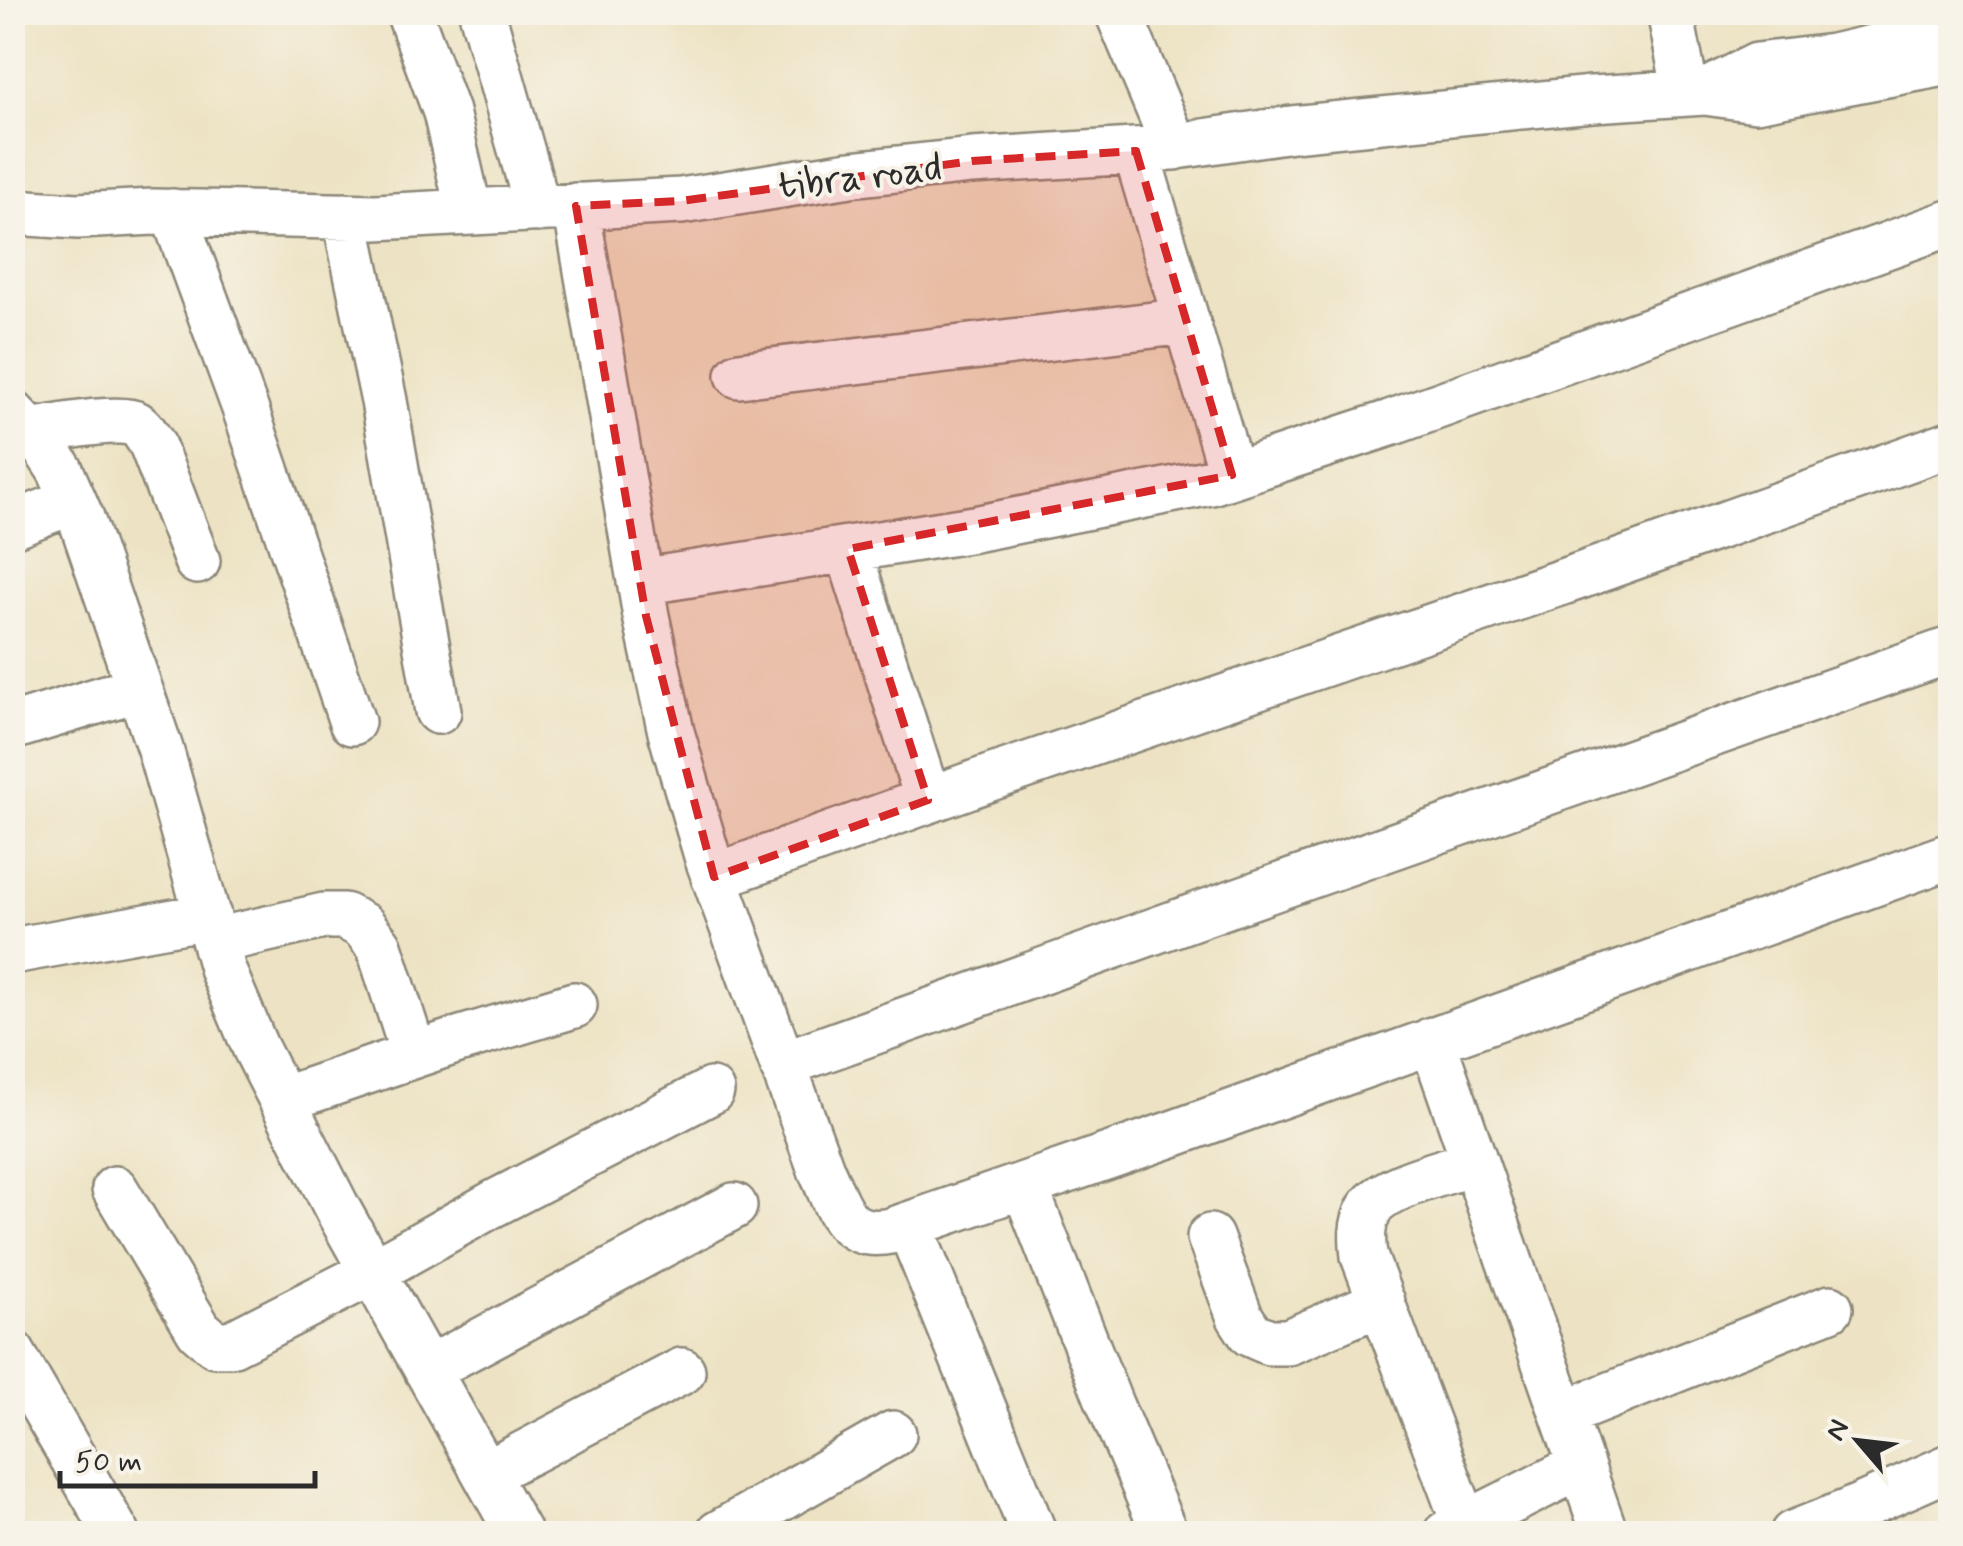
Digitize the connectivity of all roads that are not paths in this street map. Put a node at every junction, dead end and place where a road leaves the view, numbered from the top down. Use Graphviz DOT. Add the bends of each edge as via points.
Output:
graph roads {
  1 [pos="410,12"];
  2 [pos="482,12"];
  3 [pos="1118,12"];
  4 [pos="1670,12"];
  5 [pos="1950,30"];
  6 [pos="1950,62"];
  7 [pos="1696,92"];
  8 [pos="1155,149"];
  9 [pos="557,207"];
  10 [pos="12,212"];
  11 [pos="173,212"];
  12 [pos="469,212"];
  13 [pos="345,216"];
  14 [pos="1950,223"];
  15 [pos="1186,321"];
  16 [pos="739,375"];
  17 [pos="21,422"];
  18 [pos="1950,444"];
  19 [pos="1232,476"];
  20 [pos="73,501"];
  21 [pos="12,524"];
  22 [pos="848,549"];
  23 [pos="197,560"];
  24 [pos="640,582"];
  25 [pos="1950,650"];
  26 [pos="139,688"];
  27 [pos="438,711"];
  28 [pos="352,722"];
  29 [pos="12,727"];
  30 [pos="928,800"];
  31 [pos="1950,856"];
  32 [pos="714,877"];
  33 [pos="211,929"];
  34 [pos="12,951"];
  35 [pos="574,1004"];
  36 [pos="1432,1040"];
  37 [pos="414,1055"];
  38 [pos="783,1064"];
  39 [pos="711,1091"];
  40 [pos="282,1100"];
  41 [pos="1475,1162"];
  42 [pos="1024,1185"];
  43 [pos="116,1189"];
  44 [pos="734,1206"];
  45 [pos="909,1225"];
  46 [pos="1210,1237"];
  47 [pos="372,1272"];
  48 [pos="1382,1302"];
  49 [pos="1830,1308"];
  50 [pos="12,1353"];
  51 [pos="427,1370"];
  52 [pos="682,1370"];
  53 [pos="1563,1414"];
  54 [pos="893,1434"];
  55 [pos="1581,1466"];
  56 [pos="1950,1466"];
  57 [pos="486,1474"];
  58 [pos="1456,1529"];
  59 [pos="118,1534"];
  60 [pos="519,1534"];
  61 [pos="718,1534"];
  62 [pos="1034,1534"];
  63 [pos="1165,1534"];
  64 [pos="1605,1534"];
  65 [pos="1794,1534"];
  1 -- 12 [label="street" via="446,112"];
  2 -- 9 [label="street"];
  3 -- 8 [label="street"];
  4 -- 7 [label="street"];
  5 -- 7 [label="street" via="1757,66"];
  6 -- 7 [label="street" via="1756,98"];
  7 -- 8 [label="street, tibra road" via="1348,123"];
  8 -- 9 [label="street, tibra road" via="850,174 682,201"];
  8 -- 15 [label="street"];
  9 -- 12 [label="street, tibra road"];
  9 -- 24 [label="street"];
  10 -- 11 [label="street, tibra road"];
  11 -- 13 [label="street, tibra road"];
  11 -- 28 [label="street"];
  12 -- 13 [label="street, tibra road"];
  13 -- 27 [label="street"];
  14 -- 19 [label="street"];
  15 -- 16 [label="street"];
  15 -- 19 [label="street"];
  17 -- 20 [label="street" via="60,470"];
  17 -- 23 [label="street" via="118,421 142,429"];
  18 -- 30 [label="street"];
  19 -- 22 [label="street"];
  20 -- 21 [label="street"];
  20 -- 26 [label="street"];
  22 -- 24 [label="street"];
  22 -- 30 [label="street"];
  24 -- 32 [label="street" via="671,732"];
  25 -- 38 [label="street"];
  26 -- 29 [label="street"];
  26 -- 33 [label="street"];
  30 -- 32 [label="street"];
  31 -- 36 [label="street"];
  32 -- 38 [label="street"];
  33 -- 34 [label="street"];
  33 -- 37 [label="street" via="324,916 363,926 379,946"];
  33 -- 40 [label="street" via="229,986"];
  35 -- 37 [label="street"];
  36 -- 41 [label="street"];
  36 -- 42 [label="street"];
  37 -- 40 [label="street"];
  38 -- 45 [label="street" via="822,1172 850,1226 870,1235"];
  39 -- 47 [label="street"];
  40 -- 47 [label="street"];
  41 -- 48 [label="street" via="1389,1192 1370,1206 1361,1231 1364,1256"];
  41 -- 53 [label="street"];
  42 -- 45 [label="street"];
  42 -- 63 [label="street"];
  43 -- 47 [label="street" via="199,1330 215,1344 230,1344"];
  44 -- 51 [label="street"];
  45 -- 62 [label="street"];
  46 -- 48 [label="street" via="1240,1316 1251,1334 1269,1342 1288,1342"];
  47 -- 51 [label="street"];
  48 -- 58 [label="street"];
  49 -- 53 [label="street"];
  50 -- 59 [label="street"];
  51 -- 57 [label="street"];
  52 -- 57 [label="street"];
  53 -- 55 [label="street"];
  54 -- 61 [label="street"];
  55 -- 58 [label="street"];
  55 -- 64 [label="street"];
  56 -- 65 [label="street"];
  57 -- 60 [label="street"];
}
